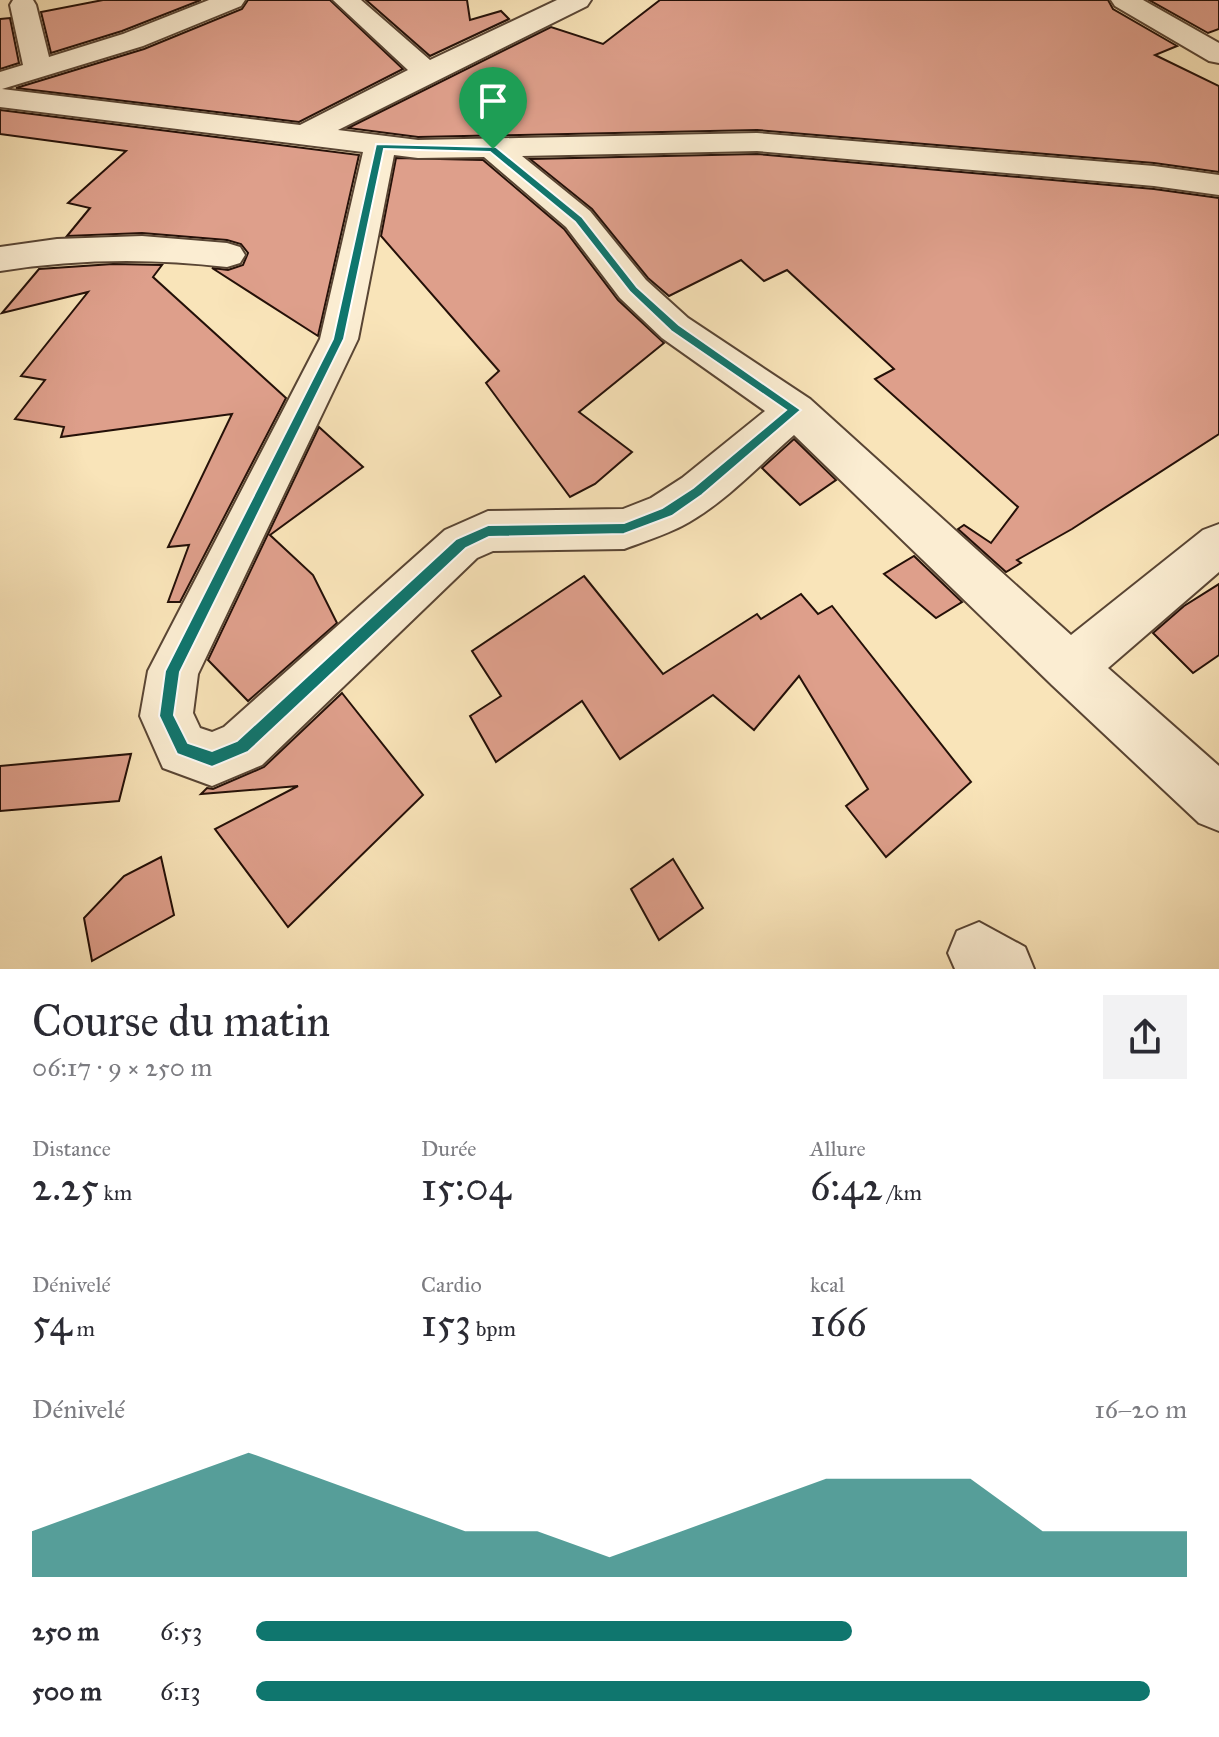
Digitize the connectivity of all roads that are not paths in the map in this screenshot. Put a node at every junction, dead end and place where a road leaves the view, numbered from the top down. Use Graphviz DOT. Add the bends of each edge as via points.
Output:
graph roads {
  1 [pos="232,0"];
  2 [pos="346,0"];
  3 [pos="578,0"];
  4 [pos="1124,0"];
  5 [pos="22,4"];
  6 [pos="1219,55"];
  7 [pos="38,69"];
  8 [pos="427,72"];
  9 [pos="0,81"];
  10 [pos="0,98"];
  11 [pos="305,135"];
  12 [pos="380,146"];
  13 [pos="493,149"];
  14 [pos="1219,185"];
  15 [pos="227,255"];
  16 [pos="0,259"];
  17 [pos="795,410"];
  18 [pos="1219,544"];
  19 [pos="1070,668"];
  20 [pos="1219,803"];
  1 -- 7 [label="street" via="133,40"];
  2 -- 8 [label="street"];
  3 -- 8 [label="street"];
  4 -- 6 [label="street"];
  5 -- 7 [label="street"];
  7 -- 9 [label="street"];
  8 -- 11 [label="street"];
  10 -- 11 [label="street"];
  11 -- 12 [label="street"];
  12 -- 13 [label="street"];
  12 -- 17 [label="street" via="339,339 173,671 166,716 182,749 212,759 243,746 461,544 488,531 624,529 667,512"];
  13 -- 14 [label="street" via="757,142"];
  13 -- 17 [label="street" via="578,219 633,289 675,328"];
  15 -- 16 [label="street" via="128,247 60,249"];
  17 -- 19 [label="street"];
  18 -- 19 [label="street"];
  19 -- 20 [label="street"];
}
